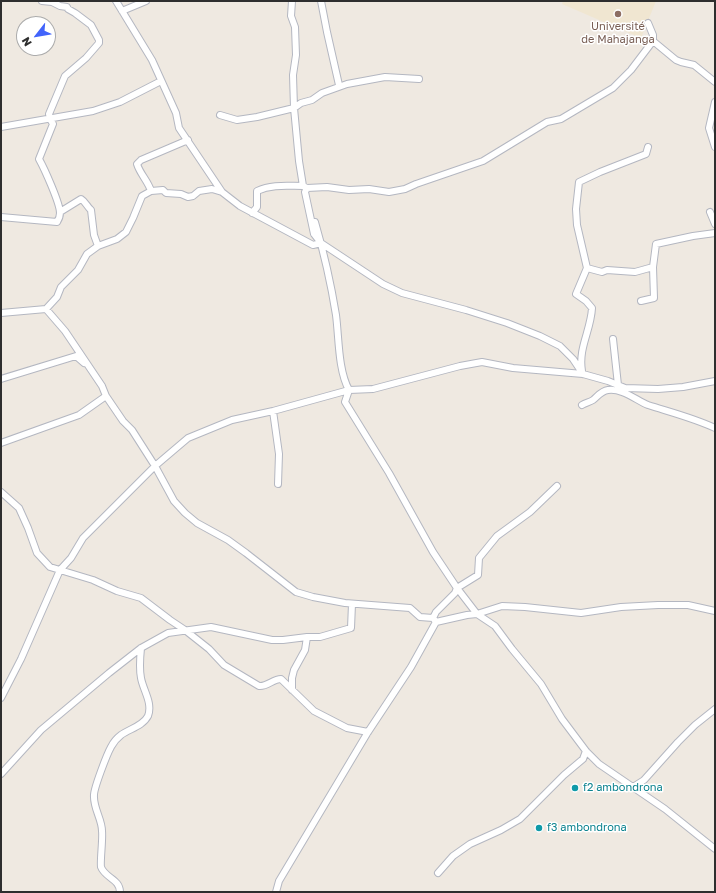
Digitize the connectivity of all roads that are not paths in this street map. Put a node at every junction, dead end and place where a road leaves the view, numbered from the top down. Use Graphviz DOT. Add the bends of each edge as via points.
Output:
graph roads {
  1 [pos="42,1"];
  2 [pos="116,1"];
  3 [pos="146,1"];
  4 [pos="292,1"];
  5 [pos="322,1"];
  6 [pos="122,11"];
  7 [pos="648,24"];
  8 [pos="653,41"];
  9 [pos="419,79"];
  10 [pos="161,81"];
  11 [pos="715,82"];
  12 [pos="339,85"];
  13 [pos="715,102"];
  14 [pos="294,108"];
  15 [pos="220,115"];
  16 [pos="50,119"];
  17 [pos="1,127"];
  18 [pos="188,140"];
  19 [pos="715,146"];
  20 [pos="648,147"];
  21 [pos="305,187"];
  22 [pos="151,191"];
  23 [pos="222,192"];
  24 [pos="60,212"];
  25 [pos="252,212"];
  26 [pos="710,212"];
  27 [pos="1,217"];
  28 [pos="315,222"];
  29 [pos="715,224"];
  30 [pos="715,234"];
  31 [pos="321,243"];
  32 [pos="98,246"];
  33 [pos="653,267"];
  34 [pos="588,268"];
  35 [pos="641,301"];
  36 [pos="46,309"];
  37 [pos="1,313"];
  38 [pos="613,339"];
  39 [pos="89,368"];
  40 [pos="583,374"];
  41 [pos="1,379"];
  42 [pos="715,381"];
  43 [pos="618,385"];
  44 [pos="349,390"];
  45 [pos="106,396"];
  46 [pos="582,405"];
  47 [pos="273,411"];
  48 [pos="715,428"];
  49 [pos="1,443"];
  50 [pos="155,466"];
  51 [pos="278,484"];
  52 [pos="557,486"];
  53 [pos="1,492"];
  54 [pos="60,570"];
  55 [pos="457,588"];
  56 [pos="352,604"];
  57 [pos="715,611"];
  58 [pos="477,614"];
  59 [pos="435,620"];
  60 [pos="185,630"];
  61 [pos="307,637"];
  62 [pos="141,648"];
  63 [pos="292,690"];
  64 [pos="1,698"];
  65 [pos="715,708"];
  66 [pos="368,732"];
  67 [pos="586,751"];
  68 [pos="1,774"];
  69 [pos="633,787"];
  70 [pos="715,850"];
  71 [pos="438,873"];
  72 [pos="120,892"];
  73 [pos="276,892"];
  1 -- 16 [label="street" via="67,7 91,25 99,40 86,58 65,76 49,114"];
  2 -- 6 [label="street"];
  3 -- 6 [label="street"];
  4 -- 14 [label="street" via="291,16 295,27 296,55 293,75"];
  5 -- 12 [label="street"];
  6 -- 10 [label="street" via="152,60"];
  7 -- 8 [label="street" via="654,35"];
  8 -- 11 [label="street" via="676,60 694,65"];
  8 -- 21 [label="street" via="631,70 613,88 561,119 547,122 483,161 405,190 388,192"];
  9 -- 12 [label="street" via="385,78"];
  10 -- 16 [label="street" via="120,102 93,111"];
  10 -- 18 [label="street" via="176,113 179,128"];
  12 -- 14 [label="street"];
  13 -- 19 [label="street" via="709,128"];
  14 -- 15 [label="street" via="237,120"];
  14 -- 21 [label="street" via="299,161"];
  16 -- 17 [label="street"];
  16 -- 24 [label="street" via="53,124 39,158"];
  18 -- 22 [label="street" via="137,164"];
  18 -- 23 [label="street"];
  20 -- 34 [label="street" via="646,154 579,182 576,209"];
  21 -- 25 [label="street" via="266,187 257,192 257,208"];
  21 -- 31 [label="street" via="314,234"];
  22 -- 23 [label="street" via="163,190 166,193 188,197 212,189"];
  22 -- 32 [label="street" via="142,196 126,232 117,239"];
  23 -- 25 [label="street"];
  24 -- 27 [label="street" via="57,222"];
  24 -- 32 [label="street" via="82,199 91,210"];
  25 -- 31 [label="street" via="313,245"];
  26 -- 29 [label="street"];
  28 -- 31 [label="street"];
  30 -- 33 [label="street" via="656,244"];
  31 -- 40 [label="street" via="331,253 348,260 383,284 402,293 466,310 540,336 560,346"];
  31 -- 44 [label="street" via="329,273 342,364"];
  32 -- 36 [label="street" via="87,254 78,270"];
  33 -- 34 [label="street" via="635,272 602,272"];
  33 -- 35 [label="street" via="654,298"];
  34 -- 40 [label="street" via="576,294 592,308 592,317 582,350"];
  36 -- 37 [label="street"];
  36 -- 39 [label="street" via="65,331"];
  38 -- 43 [label="street"];
  39 -- 41 [label="street" via="76,356"];
  39 -- 45 [label="street"];
  40 -- 43 [label="street"];
  40 -- 44 [label="street" via="513,368 482,362 373,389"];
  42 -- 43 [label="street" via="658,389 625,388"];
  44 -- 47 [label="street"];
  44 -- 55 [label="street" via="346,402 433,552"];
  45 -- 49 [label="street" via="79,415"];
  45 -- 50 [label="street"];
  46 -- 48 [label="street" via="599,393 607,390 617,391"];
  47 -- 50 [label="street" via="232,420 188,438"];
  47 -- 51 [label="street" via="279,454"];
  50 -- 54 [label="street" via="83,538"];
  50 -- 56 [label="street" via="174,501 185,513 240,549 296,592"];
  52 -- 55 [label="street" via="530,512 497,536 479,558 478,575"];
  53 -- 54 [label="street" via="19,508 37,554 50,568"];
  54 -- 60 [label="street" via="142,598"];
  54 -- 64 [label="street"];
  55 -- 58 [label="street"];
  55 -- 59 [label="street" via="436,612"];
  56 -- 59 [label="street" via="410,608 420,616"];
  56 -- 61 [label="street" via="351,628 320,637"];
  57 -- 58 [label="street" via="688,605 622,607 581,613 502,606"];
  58 -- 59 [label="street"];
  58 -- 67 [label="street" via="495,626 540,684"];
  59 -- 66 [label="street" via="411,668"];
  60 -- 61 [label="street" via="211,627 272,640"];
  60 -- 62 [label="street" via="168,633"];
  60 -- 63 [label="street" via="224,665 259,686 277,679"];
  61 -- 63 [label="street" via="305,650 294,670"];
  62 -- 68 [label="street" via="41,730"];
  62 -- 72 [label="street" via="139,665 149,707 148,717 120,735 111,746 94,795 102,828 101,866 105,874 116,881"];
  63 -- 66 [label="street" via="314,711 329,720 347,728"];
  65 -- 69 [label="street" via="678,742 644,780"];
  66 -- 73 [label="street" via="279,881"];
  67 -- 69 [label="street" via="599,764"];
  67 -- 71 [label="street" via="582,759 520,819 470,844"];
  69 -- 70 [label="street" via="665,809"];
}
